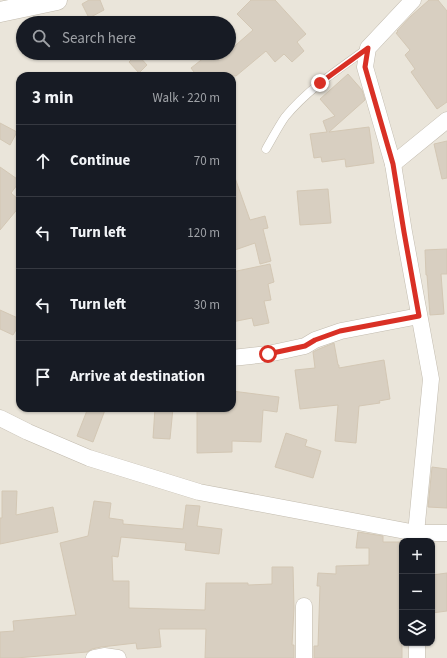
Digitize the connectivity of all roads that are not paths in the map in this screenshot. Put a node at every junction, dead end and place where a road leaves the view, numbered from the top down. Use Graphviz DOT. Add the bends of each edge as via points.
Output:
graph roads {
  1 [pos="57,0"];
  2 [pos="413,0"];
  3 [pos="0,12"];
  4 [pos="368,48"];
  5 [pos="447,120"];
  6 [pos="266,149"];
  7 [pos="393,164"];
  8 [pos="419,316"];
  9 [pos="236,358"];
  10 [pos="0,418"];
  11 [pos="447,533"];
  12 [pos="416,537"];
  13 [pos="304,606"];
  14 [pos="417,646"];
  15 [pos="94,658"];
  16 [pos="118,658"];
  17 [pos="304,658"];
  18 [pos="417,658"];
  1 -- 3 [label="street"];
  2 -- 4 [label="street"];
  4 -- 6 [label="lane" via="296,104"];
  4 -- 7 [label="street" via="365,67"];
  5 -- 7 [label="street"];
  7 -- 8 [label="street"];
  8 -- 9 [label="street" via="340,331 305,346"];
  8 -- 12 [label="street" via="431,379"];
  10 -- 12 [label="street" via="90,458 199,492"];
  11 -- 12 [label="street"];
  13 -- 17 [label="street"];
  14 -- 18 [label="street"];
  15 -- 16 [label="street"];
}
